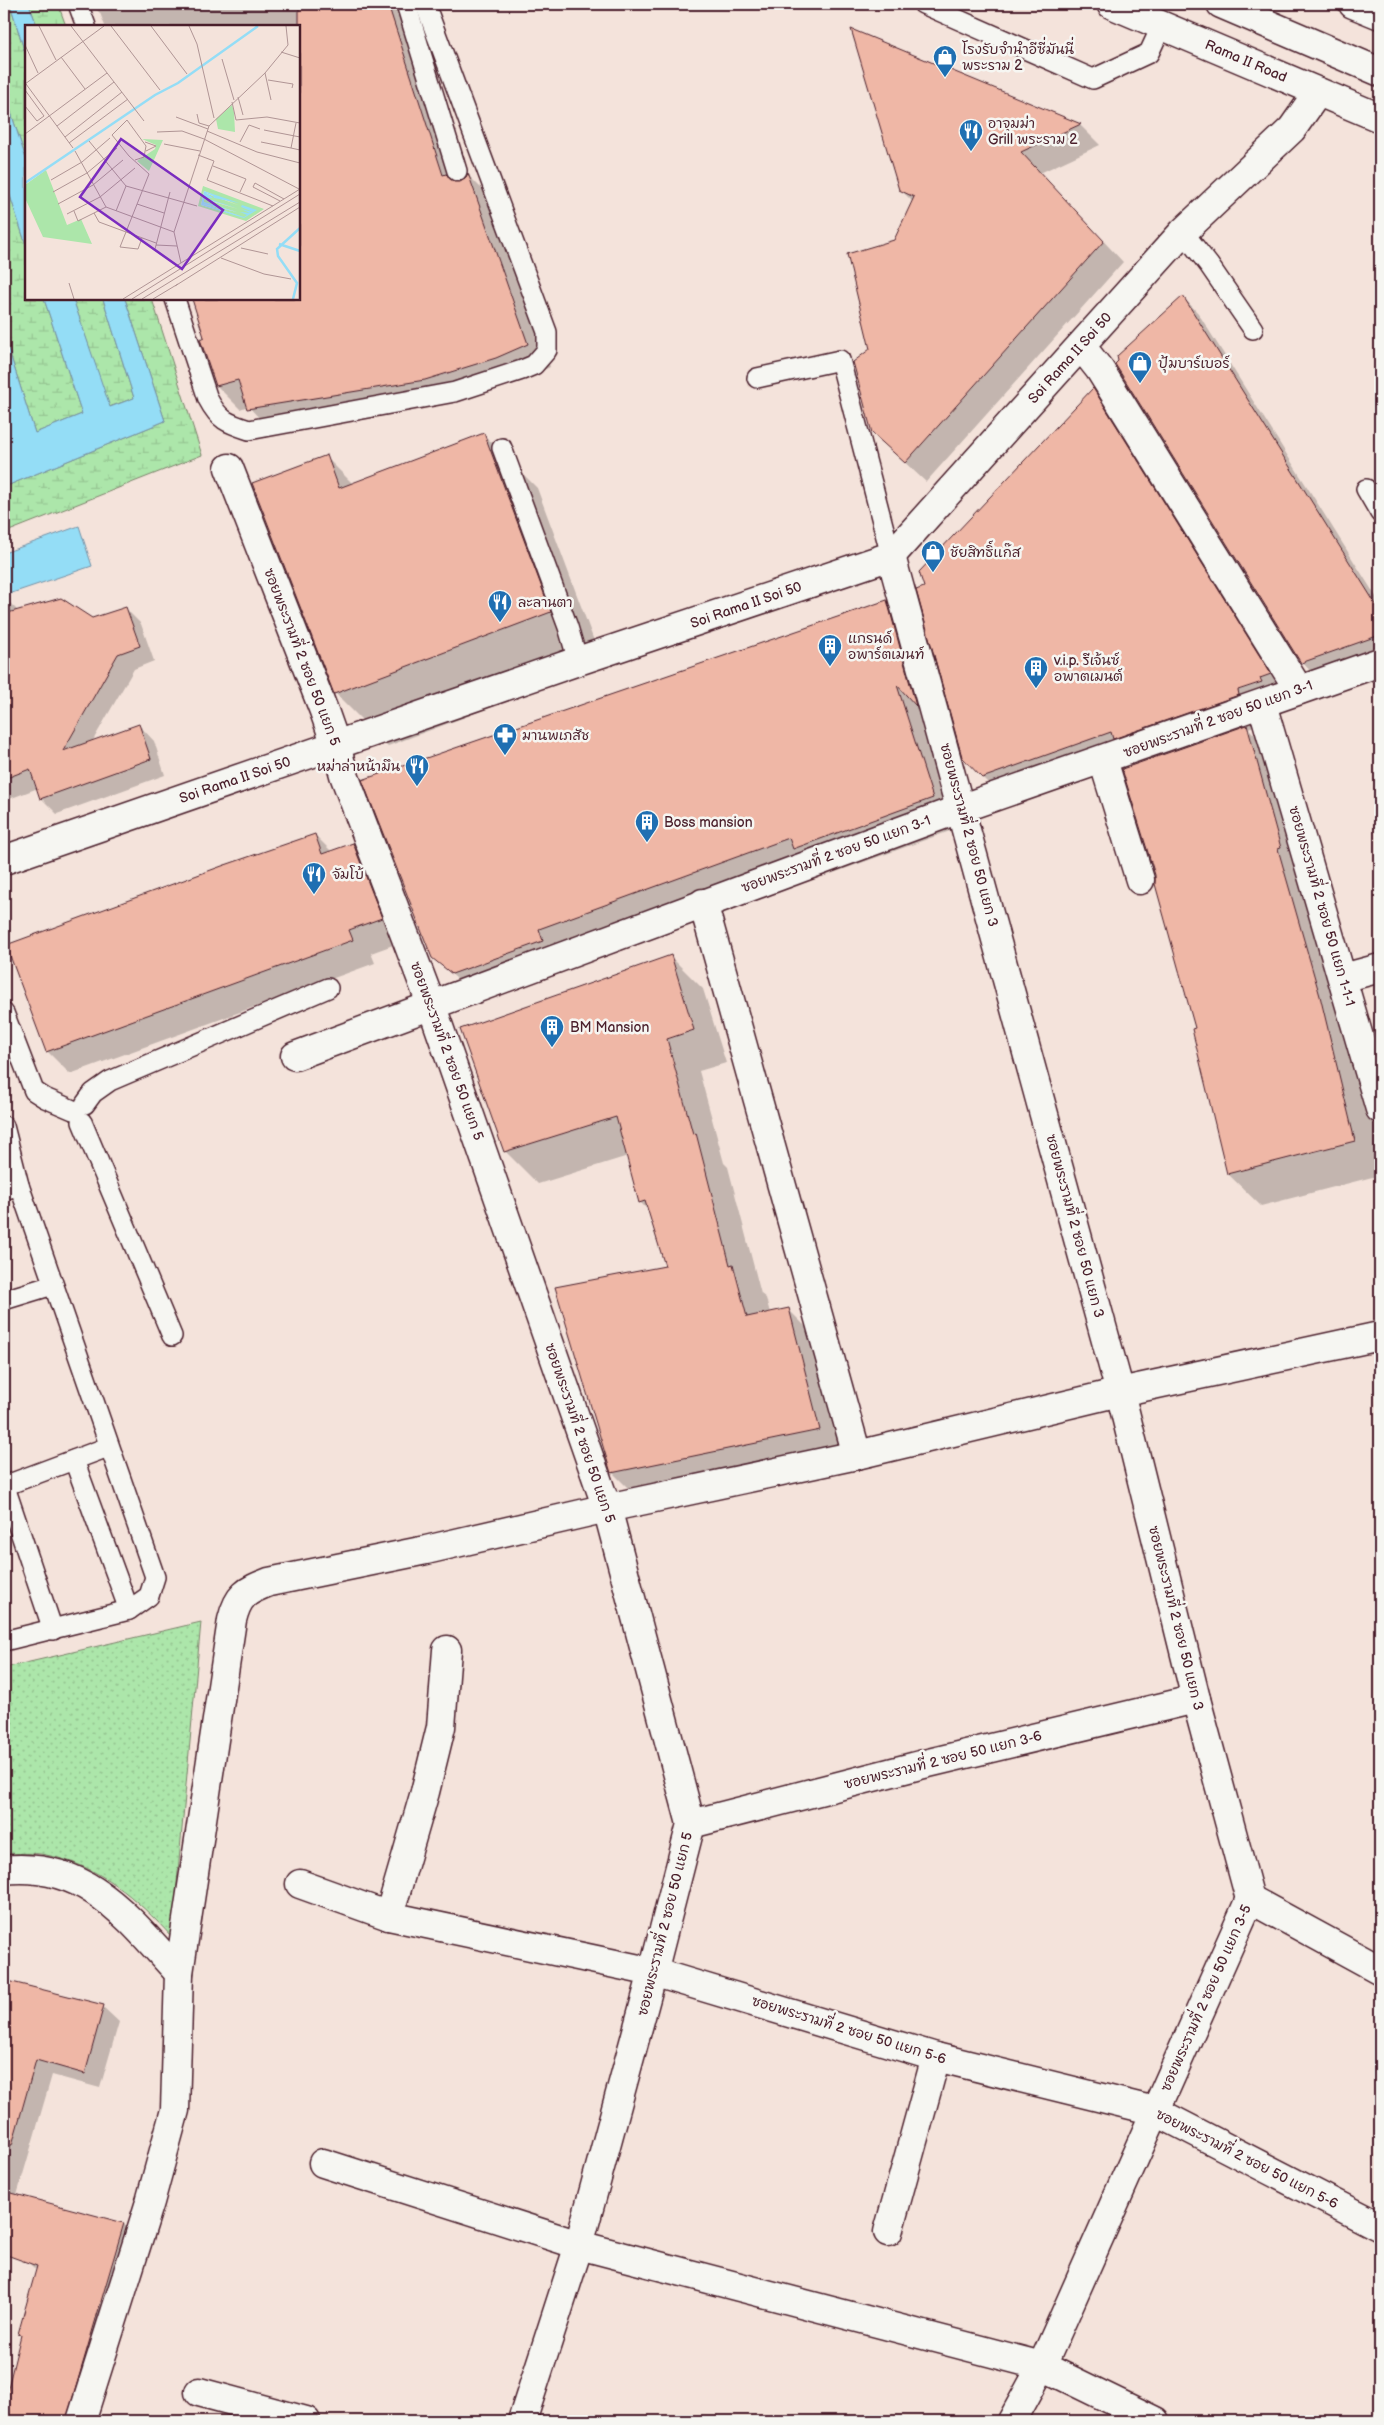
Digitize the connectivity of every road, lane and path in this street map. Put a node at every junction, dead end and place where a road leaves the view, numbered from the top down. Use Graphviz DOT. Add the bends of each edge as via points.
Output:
graph roads {
  1 [pos="78,4"];
  2 [pos="406,4"];
  3 [pos="425,4"];
  4 [pos="923,4"];
  5 [pos="1111,4"];
  6 [pos="1221,4"];
  7 [pos="1353,4"];
  8 [pos="1380,15"];
  9 [pos="86,25"];
  10 [pos="1162,25"];
  11 [pos="1380,72"];
  12 [pos="1318,92"];
  13 [pos="1380,118"];
  14 [pos="457,171"];
  15 [pos="1183,232"];
  16 [pos="175,300"];
  17 [pos="1253,328"];
  18 [pos="1081,346"];
  19 [pos="757,378"];
  20 [pos="502,448"];
  21 [pos="229,468"];
  22 [pos="1366,490"];
  23 [pos="1380,513"];
  24 [pos="891,556"];
  25 [pos="578,661"];
  26 [pos="1380,662"];
  27 [pos="1299,690"];
  28 [pos="1262,704"];
  29 [pos="336,745"];
  30 [pos="1103,760"];
  31 [pos="962,808"];
  32 [pos="4,860"];
  33 [pos="1140,880"];
  34 [pos="703,903"];
  35 [pos="1380,968"];
  36 [pos="1343,978"];
  37 [pos="328,988"];
  38 [pos="431,1004"];
  39 [pos="4,1013"];
  40 [pos="295,1056"];
  41 [pos="1380,1109"];
  42 [pos="80,1112"];
  43 [pos="4,1126"];
  44 [pos="11,1187"];
  45 [pos="53,1285"];
  46 [pos="4,1300"];
  47 [pos="172,1336"];
  48 [pos="1380,1336"];
  49 [pos="1120,1392"];
  50 [pos="108,1447"];
  51 [pos="857,1455"];
  52 [pos="74,1460"];
  53 [pos="4,1485"];
  54 [pos="607,1508"];
  55 [pos="129,1610"];
  56 [pos="53,1630"];
  57 [pos="4,1642"];
  58 [pos="447,1650"];
  59 [pos="1196,1699"];
  60 [pos="690,1824"];
  61 [pos="4,1870"];
  62 [pos="300,1884"];
  63 [pos="1250,1899"];
  64 [pos="389,1916"];
  65 [pos="1380,1970"];
  66 [pos="653,1972"];
  67 [pos="179,1973"];
  68 [pos="936,2057"];
  69 [pos="1155,2111"];
  70 [pos="323,2163"];
  71 [pos="1380,2227"];
  72 [pos="888,2232"];
  73 [pos="578,2245"];
  74 [pos="1042,2366"];
  75 [pos="199,2392"];
  76 [pos="81,2421"];
  77 [pos="306,2421"];
  78 [pos="522,2421"];
  79 [pos="1012,2421"];
  80 [pos="1155,2421"];
  1 -- 9 [label="lane"];
  2 -- 14 [label="lane"];
  3 -- 16 [label="lane" via="548,332 546,350 534,365 455,392 249,430 215,414"];
  4 -- 10 [label="lane" via="1093,79 1149,53"];
  5 -- 10 [label="main road, Rama II Road"];
  6 -- 11 [label="main road"];
  7 -- 8 [label="main road"];
  10 -- 12 [label="main road, Rama II Road"];
  12 -- 13 [label="main road, Rama II Road"];
  12 -- 15 [label="main road, Soi Rama II Soi 50" via="1292,129"];
  15 -- 17 [label="lane"];
  15 -- 18 [label="main road, Soi Rama II Soi 50"];
  18 -- 24 [label="main road, Soi Rama II Soi 50"];
  18 -- 27 [label="main road" via="1100,370"];
  19 -- 24 [label="lane" via="840,360"];
  20 -- 25 [label="lane"];
  21 -- 29 [label="main road, ซอยพระรามที่ 2 ซอย 50 แยก 5"];
  22 -- 23 [label="lane"];
  24 -- 25 [label="main road, Soi Rama II Soi 50"];
  24 -- 31 [label="main road, ซอยพระรามที่ 2 ซอย 50 แยก 3"];
  25 -- 29 [label="main road, Soi Rama II Soi 50"];
  26 -- 27 [label="main road, ซอยพระรามที่ 2 ซอย 50 แยก 3-1"];
  27 -- 28 [label="main road, ซอยพระรามที่ 2 ซอย 50 แยก 3-1"];
  28 -- 30 [label="main road, ซอยพระรามที่ 2 ซอย 50 แยก 3-1"];
  28 -- 36 [label="main road, ซอยพระรามที่ 2 ซอย 50 แยก 1-1-1"];
  29 -- 32 [label="main road, Soi Rama II Soi 50"];
  29 -- 38 [label="main road, ซอยพระรามที่ 2 ซอย 50 แยก 5" via="344,775"];
  30 -- 31 [label="main road, ซอยพระรามที่ 2 ซอย 50 แยก 3-1"];
  30 -- 33 [label="main road"];
  31 -- 34 [label="main road, ซอยพระรามที่ 2 ซอย 50 แยก 3-1"];
  31 -- 49 [label="main road, ซอยพระรามที่ 2 ซอย 50 แยก 3"];
  34 -- 38 [label="main road, ซอยพระรามที่ 2 ซอย 50 แยก 3-1"];
  34 -- 51 [label="main road"];
  35 -- 36 [label="main road"];
  36 -- 41 [label="main road, ซอยพระรามที่ 2 ซอย 50 แยก 1-1-1"];
  37 -- 42 [label="lane" via="110,1081 93,1093"];
  38 -- 40 [label="main road, ซอยพระรามที่ 2 ซอย 50 แยก 3-1"];
  38 -- 54 [label="main road, ซอยพระรามที่ 2 ซอย 50 แยก 5"];
  39 -- 42 [label="lane" via="34,1091"];
  42 -- 47 [label="lane"];
  43 -- 44 [label="lane"];
  44 -- 45 [label="lane"];
  45 -- 46 [label="lane"];
  45 -- 50 [label="lane"];
  48 -- 49 [label="main road"];
  49 -- 51 [label="main road"];
  49 -- 59 [label="main road, ซอยพระรามที่ 2 ซอย 50 แยก 3"];
  50 -- 52 [label="lane"];
  50 -- 55 [label="lane" via="155,1577 149,1596"];
  51 -- 54 [label="main road"];
  52 -- 53 [label="lane"];
  52 -- 55 [label="lane"];
  53 -- 56 [label="lane"];
  54 -- 60 [label="main road, ซอยพระรามที่ 2 ซอย 50 แยก 5"];
  54 -- 67 [label="main road" via="269,1582 248,1590 236,1604 232,1620"];
  55 -- 56 [label="lane"];
  56 -- 57 [label="lane"];
  58 -- 64 [label="main road" via="441,1727"];
  59 -- 60 [label="main road, ซอยพระรามที่ 2 ซอย 50 แยก 3-6"];
  59 -- 63 [label="main road, ซอยพระรามที่ 2 ซอย 50 แยก 3"];
  60 -- 66 [label="main road, ซอยพระรามที่ 2 ซอย 50 แยก 5"];
  61 -- 67 [label="main road" via="26,1867 73,1877 108,1900"];
  62 -- 64 [label="main road, ซอยพระรามที่ 2 ซอย 50 แยก 5-6"];
  63 -- 65 [label="main road, ซอยพระรามที่ 2 ซอย 50 แยก 3-5"];
  63 -- 69 [label="main road, ซอยพระรามที่ 2 ซอย 50 แยก 3-5"];
  64 -- 66 [label="main road, ซอยพระรามที่ 2 ซอย 50 แยก 5-6"];
  66 -- 68 [label="main road, ซอยพระรามที่ 2 ซอย 50 แยก 5-6"];
  66 -- 73 [label="main road, ซอยพระรามที่ 2 ซอย 50 แยก 5"];
  67 -- 76 [label="main road" via="176,2110"];
  68 -- 69 [label="main road, ซอยพระรามที่ 2 ซอย 50 แยก 5-6"];
  68 -- 72 [label="main road"];
  69 -- 71 [label="main road, ซอยพระรามที่ 2 ซอย 50 แยก 5-6"];
  69 -- 74 [label="main road, ซอยพระรามที่ 2 ซอย 50 แยก 3-5"];
  70 -- 73 [label="main road"];
  73 -- 74 [label="main road"];
  73 -- 78 [label="main road, ซอยพระรามที่ 2 ซอย 50 แยก 5"];
  74 -- 79 [label="main road, ซอยพระรามที่ 2 ซอย 50 แยก 3-5"];
  74 -- 80 [label="main road"];
  75 -- 77 [label="main road"];
}
